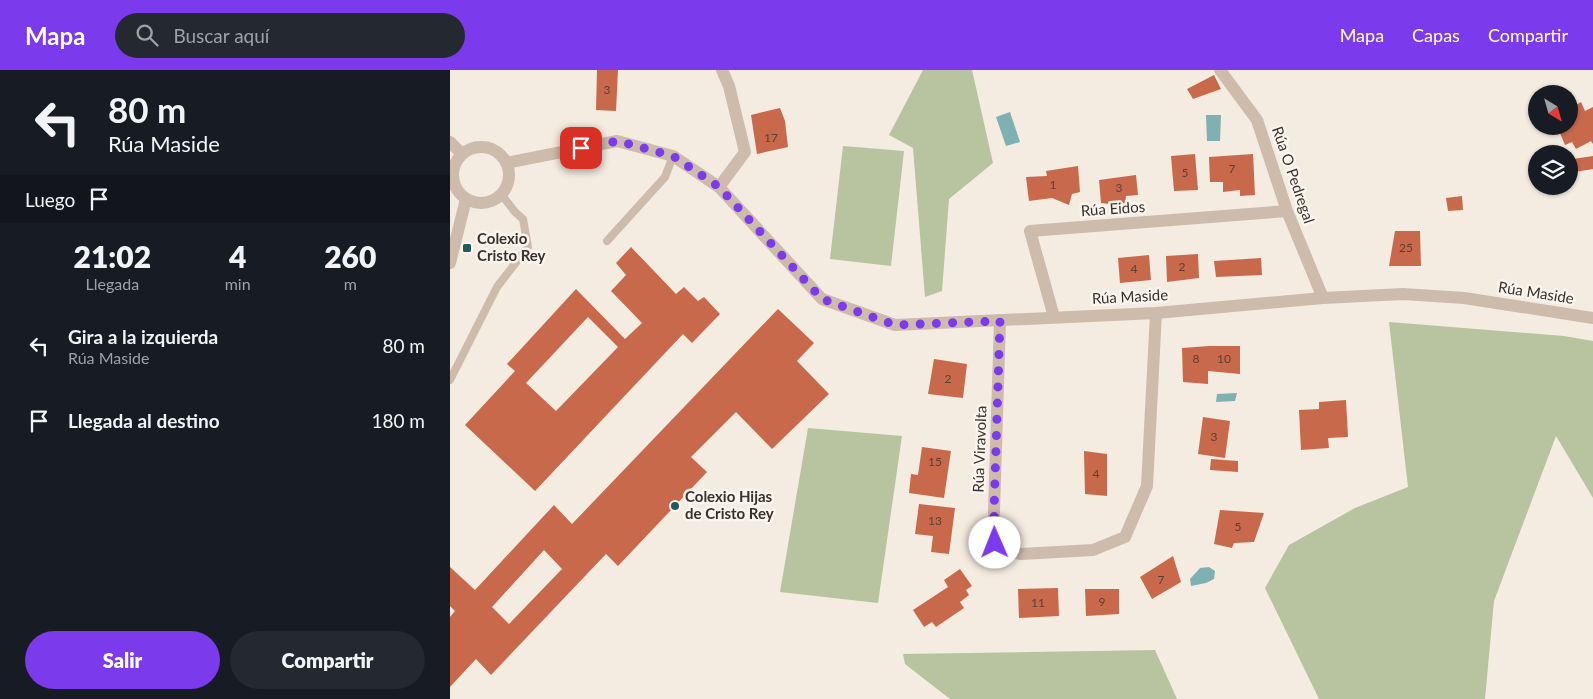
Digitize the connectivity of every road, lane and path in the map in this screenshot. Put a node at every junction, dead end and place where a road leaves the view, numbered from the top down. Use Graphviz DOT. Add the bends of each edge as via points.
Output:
graph roads {
  1 [pos="722,70"];
  2 [pos="1220,70"];
  3 [pos="450,142"];
  4 [pos="462,154"];
  5 [pos="673,156"];
  6 [pos="506,163"];
  7 [pos="719,187"];
  8 [pos="501,194"];
  9 [pos="466,199"];
  10 [pos="1287,211"];
  11 [pos="608,241"];
  12 [pos="450,263"];
  13 [pos="1323,298"];
  14 [pos="1156,313"];
  15 [pos="1054,318"];
  16 [pos="1593,318"];
  17 [pos="1000,321"];
  18 [pos="450,380"];
  1 -- 7 [label="street" via="745,152"];
  2 -- 10 [label="street, Rúa O Pedregal" via="1257,120"];
  3 -- 4 [label="street"];
  4 -- 6 [label="street" via="469,149 487,147 495,150"];
  4 -- 9 [label="street" via="456,160 452,178"];
  5 -- 6 [label="street, Rúa Maside" via="618,141"];
  5 -- 7 [label="street, Rúa Maside"];
  5 -- 11 [label="lane" via="664,176"];
  6 -- 8 [label="street" via="508,179"];
  7 -- 17 [label="street, Rúa Maside" via="822,299 895,325"];
  8 -- 9 [label="street" via="485,203"];
  8 -- 18 [label="lane" via="522,220 528,247 496,287"];
  9 -- 12 [label="street"];
  10 -- 13 [label="street, Rúa O Pedregal"];
  10 -- 15 [label="street, Rúa Eidos" via="1030,231"];
  13 -- 14 [label="street, Rúa Maside"];
  13 -- 16 [label="street, Rúa Maside" via="1403,294 1464,298"];
  14 -- 15 [label="street, Rúa Maside"];
  14 -- 17 [label="street, Rúa Viravolta" via="1147,486 1125,537 1093,550 1021,554 1006,551 995,543"];
  15 -- 17 [label="street, Rúa Maside"];
}
